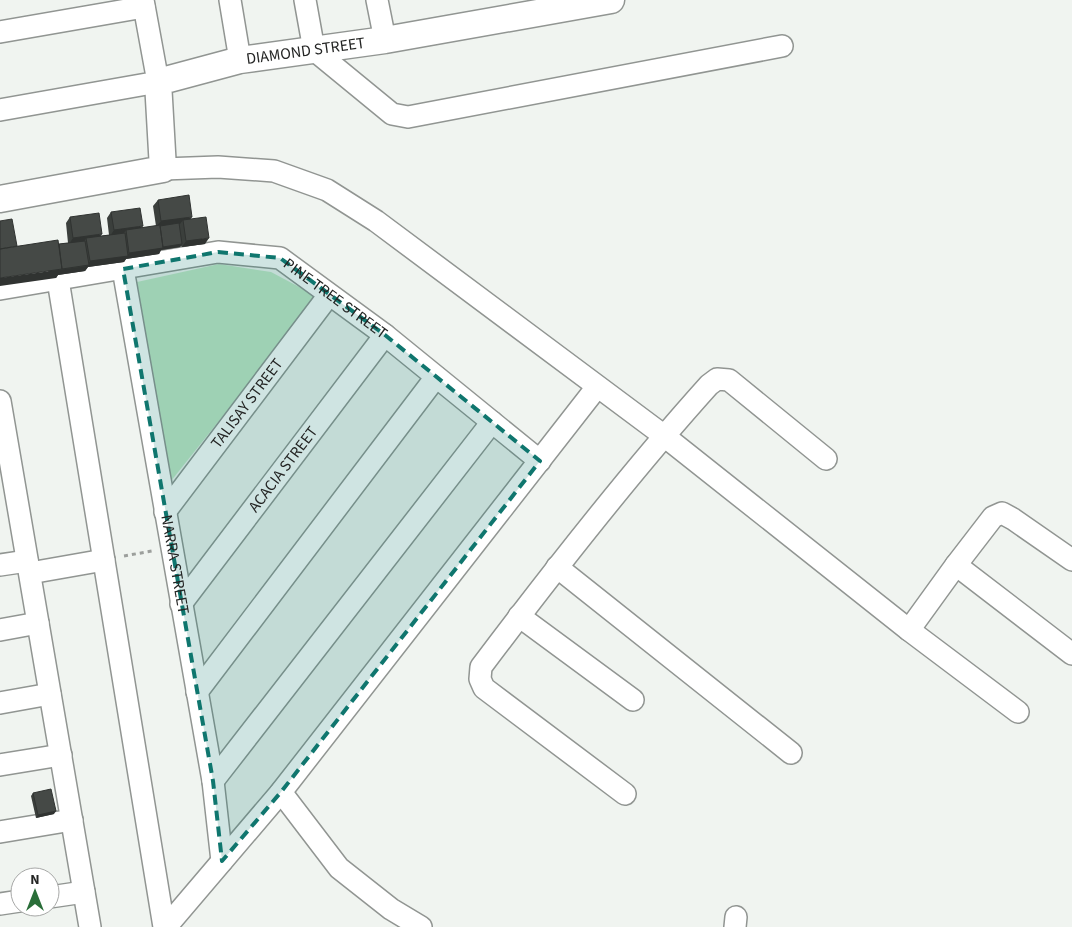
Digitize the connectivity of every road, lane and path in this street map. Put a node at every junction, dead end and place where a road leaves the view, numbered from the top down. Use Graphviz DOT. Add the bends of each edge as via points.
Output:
graph roads {
  1 [pos="230,0"];
  2 [pos="305,0"];
  3 [pos="377,0"];
  4 [pos="611,0"];
  5 [pos="144,3"];
  6 [pos="0,32"];
  7 [pos="384,40"];
  8 [pos="782,46"];
  9 [pos="314,50"];
  10 [pos="240,60"];
  11 [pos="158,82"];
  12 [pos="0,110"];
  13 [pos="163,169"];
  14 [pos="0,199"];
  15 [pos="123,269"];
  16 [pos="58,280"];
  17 [pos="0,289"];
  18 [pos="330,295"];
  19 [pos="384,335"];
  20 [pos="436,377"];
  21 [pos="597,387"];
  22 [pos="1,415"];
  23 [pos="492,422"];
  24 [pos="663,435"];
  25 [pos="826,459"];
  26 [pos="540,461"];
  27 [pos="8,493"];
  28 [pos="165,512"];
  29 [pos="171,547"];
  30 [pos="104,560"];
  31 [pos="1072,560"];
  32 [pos="0,565"];
  33 [pos="956,565"];
  34 [pos="28,567"];
  35 [pos="557,567"];
  36 [pos="181,604"];
  37 [pos="520,616"];
  38 [pos="38,623"];
  39 [pos="0,630"];
  40 [pos="909,630"];
  41 [pos="1072,654"];
  42 [pos="197,692"];
  43 [pos="50,694"];
  44 [pos="633,700"];
  45 [pos="0,702"];
  46 [pos="1018,712"];
  47 [pos="791,752"];
  48 [pos="61,755"];
  49 [pos="0,765"];
  50 [pos="213,781"];
  51 [pos="281,792"];
  52 [pos="625,794"];
  53 [pos="72,820"];
  54 [pos="0,832"];
  55 [pos="222,861"];
  56 [pos="84,892"];
  57 [pos="60,896"];
  58 [pos="90,927"];
  59 [pos="165,927"];
  60 [pos="421,927"];
  1 -- 10 [label="street"];
  2 -- 9 [label="street"];
  3 -- 7 [label="street"];
  4 -- 7 [label="street, DIAMOND STREET"];
  5 -- 6 [label="street"];
  5 -- 11 [label="street"];
  7 -- 9 [label="street, DIAMOND STREET"];
  8 -- 9 [label="street" via="408,117 392,114"];
  9 -- 10 [label="street, DIAMOND STREET"];
  10 -- 11 [label="street, DIAMOND STREET"];
  11 -- 12 [label="street, DIAMOND STREET"];
  11 -- 13 [label="street"];
  13 -- 14 [label="street"];
  13 -- 21 [label="street" via="274,171 327,190 376,221"];
  15 -- 16 [label="street, PINE TREE STREET"];
  15 -- 18 [label="street, PINE TREE STREET" via="218,252 280,258"];
  15 -- 28 [label="street, NARRA STREET"];
  16 -- 17 [label="street, PINE TREE STREET"];
  16 -- 30 [label="street"];
  18 -- 19 [label="street, PINE TREE STREET"];
  18 -- 28 [label="street, TALISAY STREET"];
  19 -- 20 [label="street, PINE TREE STREET"];
  19 -- 36 [label="street, ACACIA STREET"];
  20 -- 23 [label="street, PINE TREE STREET"];
  20 -- 42 [label="street"];
  21 -- 24 [label="street"];
  21 -- 26 [label="street"];
  22 -- 27 [label="street"];
  23 -- 26 [label="street, PINE TREE STREET"];
  23 -- 50 [label="street"];
  24 -- 25 [label="street" via="709,385 717,379 729,380"];
  24 -- 35 [label="street"];
  24 -- 40 [label="street"];
  26 -- 51 [label="street"];
  27 -- 34 [label="street"];
  28 -- 29 [label="street, NARRA STREET"];
  29 -- 30 [label="path"];
  29 -- 36 [label="street, NARRA STREET"];
  30 -- 34 [label="street"];
  30 -- 59 [label="street"];
  31 -- 33 [label="street" via="1002,513 993,517"];
  32 -- 34 [label="street"];
  33 -- 40 [label="street"];
  33 -- 41 [label="street"];
  34 -- 38 [label="street"];
  35 -- 37 [label="street"];
  35 -- 47 [label="street"];
  36 -- 42 [label="street, NARRA STREET"];
  37 -- 44 [label="street"];
  37 -- 52 [label="street" via="481,667 480,679 484,688"];
  38 -- 39 [label="street"];
  38 -- 43 [label="street"];
  40 -- 46 [label="street"];
  42 -- 50 [label="street, NARRA STREET"];
  43 -- 45 [label="street"];
  43 -- 48 [label="street"];
  48 -- 49 [label="street"];
  48 -- 53 [label="street"];
  50 -- 55 [label="street, NARRA STREET"];
  51 -- 55 [label="street"];
  51 -- 60 [label="street" via="339,868 391,909"];
  53 -- 54 [label="street"];
  53 -- 56 [label="street"];
  55 -- 59 [label="street"];
  56 -- 57 [label="street"];
  56 -- 58 [label="street"];
}
